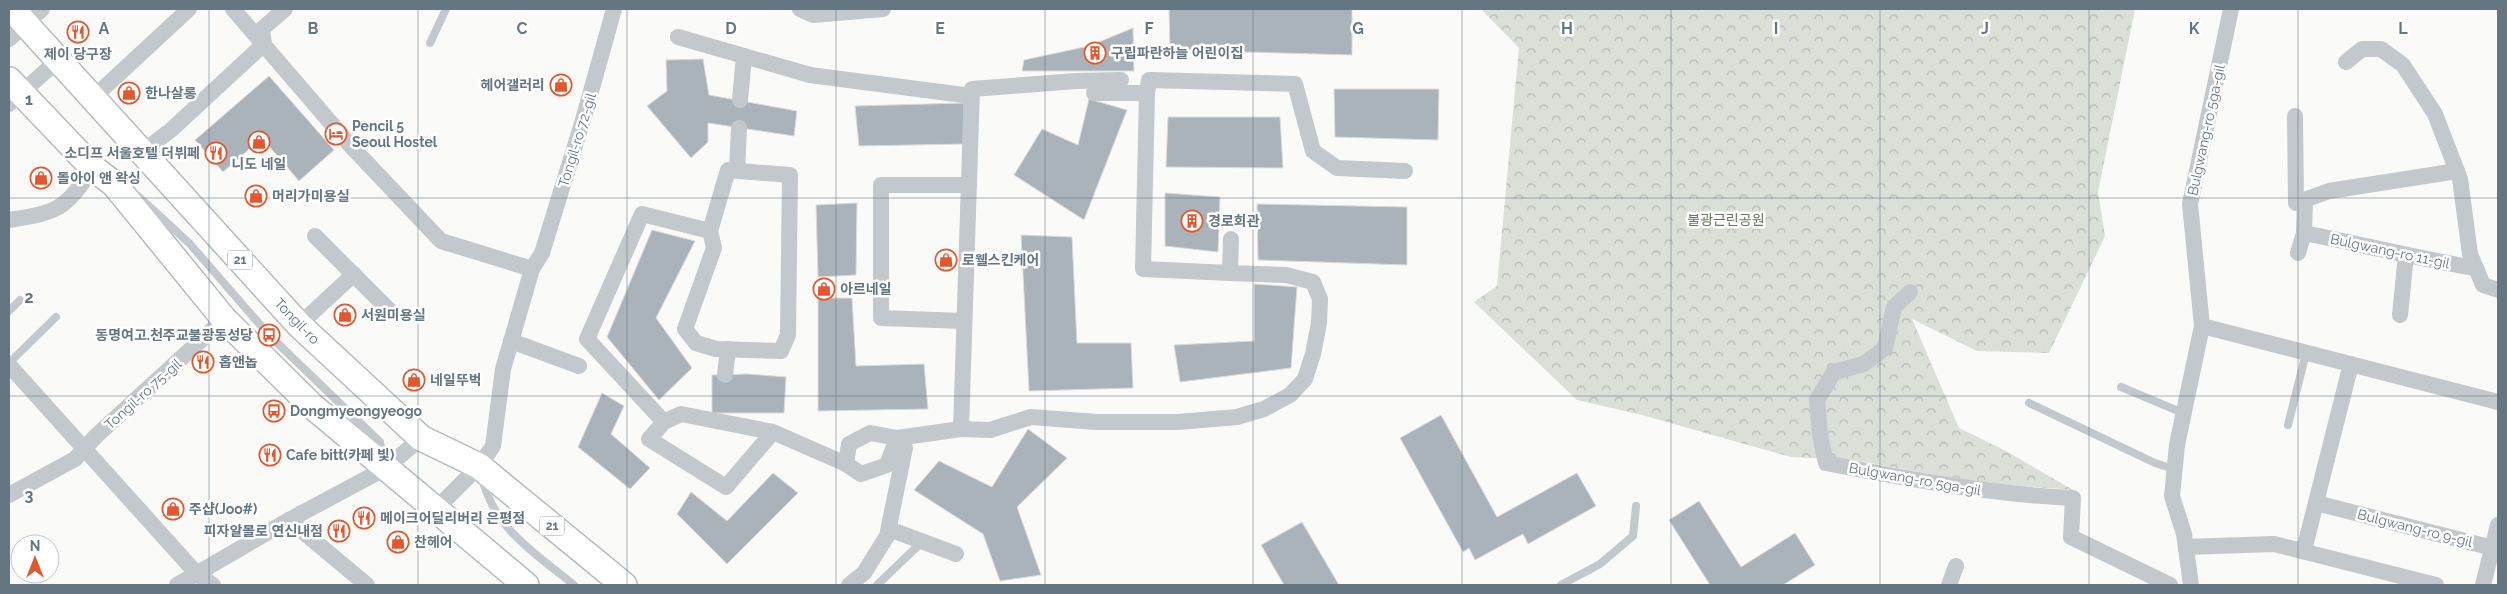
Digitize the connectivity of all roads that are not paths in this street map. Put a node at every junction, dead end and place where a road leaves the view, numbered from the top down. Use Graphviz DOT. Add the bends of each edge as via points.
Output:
graph roads {
  1 [pos="189,9"];
  2 [pos="233,9"];
  3 [pos="285,9"];
  4 [pos="446,9"];
  5 [pos="614,9"];
  6 [pos="883,9"];
  7 [pos="2231,9"];
  8 [pos="806,12"];
  9 [pos="22,20"];
  10 [pos="678,37"];
  11 [pos="430,43"];
  12 [pos="264,44"];
  13 [pos="744,56"];
  14 [pos="58,60"];
  15 [pos="2346,62"];
  16 [pos="1122,80"];
  17 [pos="13,92"];
  18 [pos="1094,93"];
  19 [pos="1147,93"];
  20 [pos="971,96"];
  21 [pos="93,98"];
  22 [pos="740,100"];
  23 [pos="2295,116"];
  24 [pos="739,128"];
  25 [pos="142,152"];
  26 [pos="94,168"];
  27 [pos="737,170"];
  28 [pos="1405,170"];
  29 [pos="2457,171"];
  30 [pos="114,184"];
  31 [pos="969,185"];
  32 [pos="2305,200"];
  33 [pos="9,220"];
  34 [pos="710,231"];
  35 [pos="2304,233"];
  36 [pos="315,236"];
  37 [pos="1231,239"];
  38 [pos="2298,253"];
  39 [pos="2406,255"];
  40 [pos="2476,268"];
  41 [pos="532,269"];
  42 [pos="1230,273"];
  43 [pos="354,274"];
  44 [pos="2498,290"];
  45 [pos="1910,292"];
  46 [pos="20,300"];
  47 [pos="9,311"];
  48 [pos="391,312"];
  49 [pos="2400,315"];
  50 [pos="56,316"];
  51 [pos="224,319"];
  52 [pos="964,320"];
  53 [pos="299,325"];
  54 [pos="2202,326"];
  55 [pos="511,342"];
  56 [pos="728,349"];
  57 [pos="2306,353"];
  58 [pos="9,364"];
  59 [pos="2351,364"];
  60 [pos="579,366"];
  61 [pos="726,375"];
  62 [pos="2121,387"];
  63 [pos="2498,402"];
  64 [pos="2029,403"];
  65 [pos="2183,413"];
  66 [pos="664,422"];
  67 [pos="2288,425"];
  68 [pos="961,429"];
  69 [pos="773,432"];
  70 [pos="421,438"];
  71 [pos="897,438"];
  72 [pos="85,450"];
  73 [pos="846,464"];
  74 [pos="479,466"];
  75 [pos="386,468"];
  76 [pos="2174,469"];
  77 [pos="9,495"];
  78 [pos="2316,503"];
  79 [pos="1636,506"];
  80 [pos="436,509"];
  81 [pos="290,520"];
  82 [pos="2498,526"];
  83 [pos="889,529"];
  84 [pos="923,541"];
  85 [pos="2186,547"];
  86 [pos="2493,548"];
  87 [pos="2304,550"];
  88 [pos="956,554"];
  89 [pos="1956,566"];
  90 [pos="197,574"];
  91 [pos="177,585"];
  92 [pos="213,585"];
  93 [pos="367,585"];
  94 [pos="526,585"];
  95 [pos="574,585"];
  96 [pos="624,585"];
  97 [pos="849,585"];
  98 [pos="878,585"];
  99 [pos="1560,585"];
  100 [pos="1949,585"];
  101 [pos="2170,585"];
  102 [pos="2191,585"];
  103 [pos="2436,585"];
  104 [pos="2483,585"];
  1 -- 21 [label="street"];
  2 -- 12 [label="street"];
  3 -- 12 [label="street" via="262,29"];
  4 -- 11 [label="lane"];
  5 -- 41 [label="street, Tongil-ro 72-gil" via="545,244"];
  6 -- 8 [label="street"];
  7 -- 54 [label="street, Bulgwang-ro 5ga-gil" via="2190,204"];
  9 -- 14 [label="main road, Tongil-ro / 21"];
  10 -- 13 [label="street"];
  12 -- 25 [label="street" via="171,130"];
  12 -- 41 [label="street" via="349,144 441,241"];
  13 -- 20 [label="street" via="810,75"];
  13 -- 22 [label="street"];
  14 -- 17 [label="street"];
  14 -- 21 [label="main road, Tongil-ro / 21"];
  15 -- 29 [label="street, Bulgwang-ro 11-gil" via="2362,49 2381,49 2403,66 2435,114"];
  16 -- 20 [label="street" via="972,89"];
  17 -- 26 [label="main road"];
  18 -- 19 [label="street"];
  19 -- 28 [label="street" via="1149,80 1295,84 1313,151 1337,168"];
  19 -- 42 [label="street" via="1143,269"];
  20 -- 31 [label="street"];
  21 -- 25 [label="main road, Tongil-ro / 21"];
  23 -- 32 [label="street" via="2296,203"];
  24 -- 27 [label="street"];
  25 -- 53 [label="main road, Tongil-ro / 21"];
  26 -- 30 [label="main road"];
  26 -- 33 [label="street" via="74,196 49,213"];
  27 -- 34 [label="street" via="728,170"];
  27 -- 56 [label="street" via="790,175 788,335 781,352"];
  29 -- 32 [label="street" via="2329,191"];
  29 -- 40 [label="street, Bulgwang-ro 11-gil" via="2470,254"];
  30 -- 51 [label="main road"];
  30 -- 75 [label="lane" via="137,195 190,244 269,335 380,442"];
  31 -- 52 [label="street"];
  31 -- 52 [label="street" via="881,185 881,318"];
  32 -- 35 [label="street"];
  34 -- 56 [label="street" via="714,248 685,328 696,343"];
  34 -- 66 [label="street" via="642,214 587,339"];
  35 -- 38 [label="street"];
  35 -- 39 [label="street, Bulgwang-ro 11-gil"];
  36 -- 43 [label="street"];
  37 -- 42 [label="street"];
  39 -- 40 [label="street, Bulgwang-ro 11-gil"];
  39 -- 49 [label="street"];
  40 -- 44 [label="street, Bulgwang-ro 11-gil" via="2483,285"];
  41 -- 55 [label="street, Tongil-ro 72-gil"];
  42 -- 68 [label="street" via="1286,275 1313,282 1320,299 1313,354 1305,379 1290,395 1264,409 1237,417 1178,422 1097,422 1031,417 990,430"];
  43 -- 48 [label="street"];
  43 -- 53 [label="street"];
  45 -- 101 [label="street, Bulgwang-ro 5ga-gil" via="1894,307 1885,348 1864,364 1834,372 1817,400 1826,463 1967,488 2072,498 2071,537"];
  46 -- 47 [label="lane"];
  50 -- 58 [label="lane"];
  51 -- 72 [label="street, Tongil-ro 75-gil" via="96,436"];
  51 -- 75 [label="main road" via="312,405"];
  52 -- 68 [label="street"];
  53 -- 70 [label="main road, Tongil-ro / 21"];
  54 -- 57 [label="street"];
  54 -- 65 [label="street, Bulgwang-ro 5ga-gil"];
  55 -- 60 [label="street"];
  55 -- 74 [label="street, Tongil-ro 72-gil" via="503,369 493,446"];
  56 -- 61 [label="street"];
  57 -- 59 [label="street"];
  57 -- 67 [label="lane"];
  58 -- 72 [label="street"];
  59 -- 63 [label="street"];
  59 -- 78 [label="street"];
  62 -- 65 [label="lane"];
  64 -- 76 [label="lane"];
  65 -- 76 [label="street, Bulgwang-ro 5ga-gil"];
  66 -- 69 [label="street" via="681,414 723,418"];
  66 -- 69 [label="street" via="649,439 726,488"];
  68 -- 71 [label="street"];
  69 -- 73 [label="street"];
  70 -- 74 [label="main road, Tongil-ro / 21"];
  70 -- 75 [label="street"];
  71 -- 73 [label="street" via="870,433 849,444"];
  71 -- 73 [label="street" via="887,465 862,474"];
  71 -- 83 [label="street" via="905,448"];
  72 -- 77 [label="street, Tongil-ro 75-gil" via="75,459"];
  72 -- 90 [label="street"];
  74 -- 80 [label="street, Tongil-ro 72-gil"];
  74 -- 95 [label="lane" via="486,496 500,520"];
  74 -- 96 [label="main road, Tongil-ro / 21"];
  75 -- 80 [label="main road"];
  75 -- 81 [label="street"];
  76 -- 85 [label="street, Bulgwang-ro 5ga-gil" via="2172,496"];
  78 -- 86 [label="street, Bulgwang-ro 9-gil"];
  78 -- 87 [label="street"];
  79 -- 99 [label="lane" via="1633,536 1600,564"];
  80 -- 94 [label="main road"];
  81 -- 90 [label="street"];
  81 -- 93 [label="street"];
  82 -- 86 [label="street"];
  83 -- 84 [label="street"];
  83 -- 97 [label="street" via="864,573"];
  84 -- 88 [label="street"];
  84 -- 98 [label="lane"];
  85 -- 87 [label="street" via="2274,544"];
  85 -- 102 [label="street, Bulgwang-ro 5ga-gil"];
  86 -- 104 [label="street"];
  87 -- 103 [label="street"];
  89 -- 100 [label="street"];
  90 -- 91 [label="street"];
  90 -- 92 [label="street"];
}
